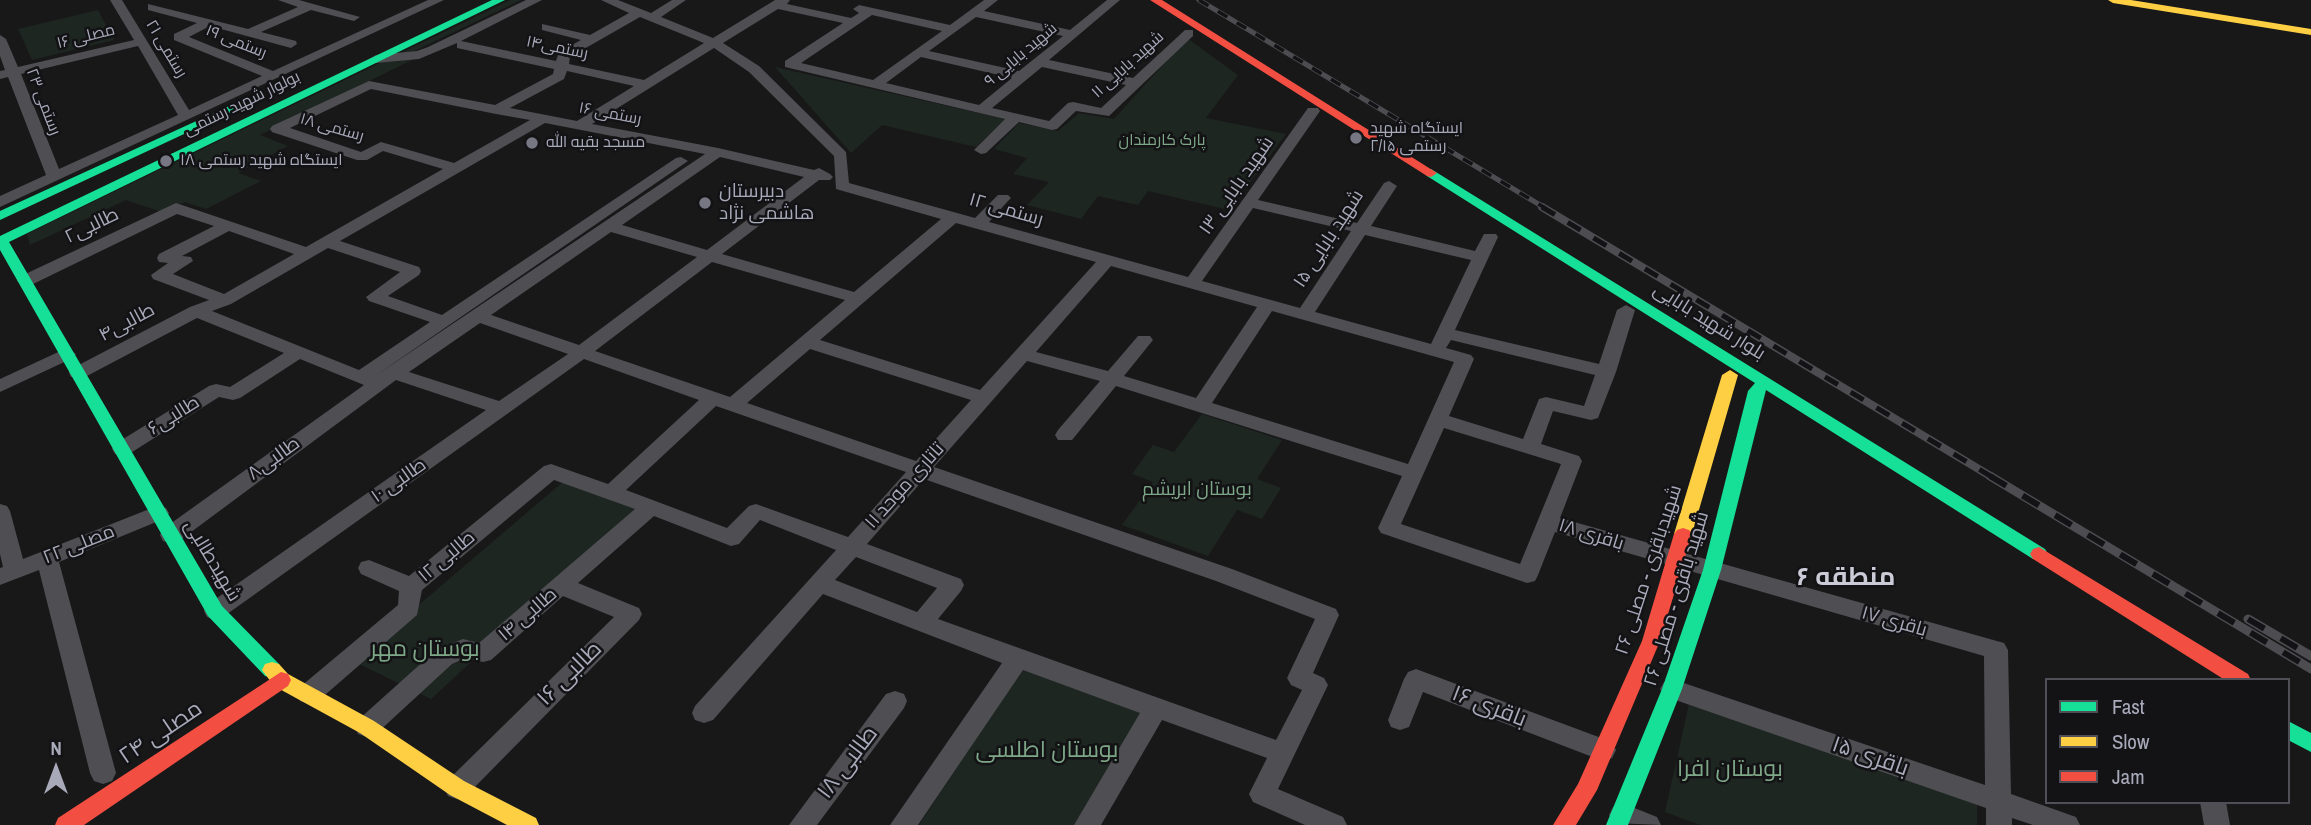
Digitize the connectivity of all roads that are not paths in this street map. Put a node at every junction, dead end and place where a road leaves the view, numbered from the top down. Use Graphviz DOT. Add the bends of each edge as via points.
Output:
graph roads {
  1 [pos="116,0"];
  2 [pos="170,0"];
  3 [pos="284,0"];
  4 [pos="500,0"];
  5 [pos="536,0"];
  6 [pos="607,0"];
  7 [pos="680,0"];
  8 [pos="992,0"];
  9 [pos="1114,0"];
  10 [pos="1139,0"];
  11 [pos="1155,0"];
  12 [pos="2113,0"];
  13 [pos="2171,0"];
  14 [pos="443,3"];
  15 [pos="780,3"];
  16 [pos="310,6"];
  17 [pos="152,7"];
  18 [pos="867,7"];
  19 [pos="974,13"];
  20 [pos="644,15"];
  21 [pos="127,17"];
  22 [pos="354,18"];
  23 [pos="848,21"];
  24 [pos="208,22"];
  25 [pos="2311,22"];
  26 [pos="546,27"];
  27 [pos="952,29"];
  28 [pos="2311,32"];
  29 [pos="248,33"];
  30 [pos="1189,33"];
  31 [pos="1073,34"];
  32 [pos="0,39"];
  33 [pos="592,39"];
  34 [pos="140,41"];
  35 [pos="713,42"];
  36 [pos="291,44"];
  37 [pos="462,45"];
  38 [pos="919,53"];
  39 [pos="376,60"];
  40 [pos="1039,62"];
  41 [pos="561,67"];
  42 [pos="7,74"];
  43 [pos="273,76"];
  44 [pos="1022,76"];
  45 [pos="1136,83"];
  46 [pos="645,84"];
  47 [pos="876,84"];
  48 [pos="982,109"];
  49 [pos="496,110"];
  50 [pos="1313,111"];
  51 [pos="186,116"];
  52 [pos="1016,117"];
  53 [pos="542,119"];
  54 [pos="578,126"];
  55 [pos="277,130"];
  56 [pos="699,148"];
  57 [pos="981,150"];
  58 [pos="718,152"];
  59 [pos="456,168"];
  60 [pos="819,173"];
  61 [pos="54,177"];
  62 [pos="841,186"];
  63 [pos="1389,186"];
  64 [pos="1003,198"];
  65 [pos="0,202"];
  66 [pos="1251,203"];
  67 [pos="0,216"];
  68 [pos="953,217"];
  69 [pos="978,224"];
  70 [pos="227,226"];
  71 [pos="608,226"];
  72 [pos="1361,229"];
  73 [pos="1490,237"];
  74 [pos="1,240"];
  75 [pos="327,242"];
  76 [pos="306,253"];
  77 [pos="709,255"];
  78 [pos="1481,257"];
  79 [pos="1107,260"];
  80 [pos="25,281"];
  81 [pos="1192,283"];
  82 [pos="856,298"];
  83 [pos="225,300"];
  84 [pos="1268,304"];
  85 [pos="1626,310"];
  86 [pos="196,311"];
  87 [pos="1305,314"];
  88 [pos="477,316"];
  89 [pos="443,321"];
  90 [pos="1445,333"];
  91 [pos="1144,340"];
  92 [pos="806,342"];
  93 [pos="1437,351"];
  94 [pos="298,352"];
  95 [pos="582,352"];
  96 [pos="67,354"];
  97 [pos="1023,354"];
  98 [pos="1748,371"];
  99 [pos="1607,372"];
  100 [pos="78,373"];
  101 [pos="1730,374"];
  102 [pos="378,378"];
  103 [pos="1111,378"];
  104 [pos="0,386"];
  105 [pos="1761,386"];
  106 [pos="984,398"];
  107 [pos="724,400"];
  108 [pos="1200,406"];
  109 [pos="502,408"];
  110 [pos="1438,419"];
  111 [pos="1065,435"];
  112 [pos="1530,448"];
  113 [pos="122,449"];
  114 [pos="920,469"];
  115 [pos="1414,473"];
  116 [pos="612,492"];
  117 [pos="651,507"];
  118 [pos="0,511"];
  119 [pos="159,513"];
  120 [pos="1547,522"];
  121 [pos="171,534"];
  122 [pos="851,548"];
  123 [pos="47,558"];
  124 [pos="1676,560"];
  125 [pos="369,568"];
  126 [pos="1712,570"];
  127 [pos="8,574"];
  128 [pos="820,583"];
  129 [pos="561,586"];
  130 [pos="411,587"];
  131 [pos="215,611"];
  132 [pos="922,622"];
  133 [pos="1018,659"];
  134 [pos="2208,678"];
  135 [pos="2238,678"];
  136 [pos="281,680"];
  137 [pos="1672,689"];
  138 [pos="309,694"];
  139 [pos="895,701"];
  140 [pos="1156,708"];
  141 [pos="704,713"];
  142 [pos="1400,720"];
  143 [pos="2300,723"];
  144 [pos="367,727"];
  145 [pos="2311,743"];
  146 [pos="1604,750"];
  147 [pos="1282,753"];
  148 [pos="103,773"];
  149 [pos="457,788"];
  150 [pos="2213,804"];
  151 [pos="1605,806"];
  152 [pos="1999,813"];
  153 [pos="66,825"];
  154 [pos="527,825"];
  155 [pos="802,825"];
  156 [pos="903,825"];
  157 [pos="1087,825"];
  158 [pos="1334,825"];
  159 [pos="1564,825"];
  160 [pos="1648,825"];
  161 [pos="2067,825"];
  162 [pos="2217,825"];
  1 -- 21 [label="street, رستمی ۲۱"];
  2 -- 17 [label="street"];
  3 -- 16 [label="street"];
  4 -- 39 [label="street, بولوار شهید رستمی"];
  5 -- 39 [label="street" via="433,50"];
  6 -- 20 [label="street"];
  7 -- 20 [label="street"];
  8 -- 19 [label="street"];
  9 -- 31 [label="street, شهید بابایی ۹"];
  10 -- 30 [label="street, بلوار شهید بابایی"];
  11 -- 98 [label="street, بلوار شهید بابایی"];
  12 -- 28 [label="street"];
  13 -- 25 [label="street"];
  14 -- 43 [label="street"];
  14 -- 67 [label="street, بولوار شهید رستمی"];
  15 -- 23 [label="street"];
  15 -- 35 [label="street"];
  16 -- 22 [label="street"];
  16 -- 29 [label="street"];
  17 -- 21 [label="street"];
  17 -- 24 [label="street"];
  18 -- 23 [label="street"];
  18 -- 27 [label="street"];
  19 -- 27 [label="street"];
  19 -- 31 [label="street"];
  20 -- 33 [label="street"];
  20 -- 35 [label="street"];
  21 -- 34 [label="street, رستمی ۲۱"];
  23 -- 47 [label="street" via="790,64"];
  24 -- 29 [label="street"];
  24 -- 43 [label="street, رستمی ۱۹" via="179,37"];
  26 -- 33 [label="street"];
  27 -- 38 [label="street"];
  29 -- 36 [label="street"];
  30 -- 45 [label="street, شهید بابایی ۱۱"];
  30 -- 50 [label="street, بلوار شهید بابایی"];
  31 -- 40 [label="street, شهید بابایی ۹"];
  32 -- 42 [label="street, رستمی ۲۳"];
  33 -- 41 [label="street" via="564,55"];
  34 -- 42 [label="street, مصلی ۱۶"];
  34 -- 51 [label="street, رستمی ۲۱"];
  35 -- 46 [label="street"];
  35 -- 62 [label="street" via="754,69 841,155"];
  37 -- 41 [label="street, رستمی۱۴"];
  38 -- 44 [label="street"];
  38 -- 47 [label="street"];
  39 -- 74 [label="street, بولوار شهید رستمی"];
  40 -- 44 [label="street, شهید بابایی ۹"];
  40 -- 45 [label="street"];
  41 -- 46 [label="street, رستمی۱۴"];
  41 -- 49 [label="street" via="559,76"];
  42 -- 61 [label="street, رستمی ۲۳"];
  43 -- 51 [label="street"];
  44 -- 48 [label="street, شهید بابایی ۹"];
  45 -- 52 [label="street, شهید بابایی ۱۱" via="1104,113 1073,106 1052,126"];
  46 -- 54 [label="street"];
  47 -- 48 [label="street"];
  48 -- 52 [label="street"];
  49 -- 53 [label="street, رستمی ۱۶"];
  49 -- 55 [label="street, رستمی ۱۶" via="369,85"];
  50 -- 66 [label="street, شهید بابایی ۱۳"];
  50 -- 85 [label="street, بلوار شهید بابایی"];
  51 -- 61 [label="street"];
  52 -- 57 [label="street"];
  53 -- 54 [label="street, رستمی ۱۶"];
  53 -- 59 [label="street, طالبی۴"];
  54 -- 56 [label="street, رستمی ۱۶"];
  55 -- 59 [label="street, رستمی ۱۸" via="362,158 381,146"];
  56 -- 58 [label="street, رستمی ۱۶"];
  56 -- 89 [label="street"];
  58 -- 60 [label="street, رستمی ۱۶"];
  58 -- 71 [label="street"];
  59 -- 75 [label="street, طالبی۴"];
  60 -- 62 [label="street, رستمی ۱۶"];
  60 -- 77 [label="street, طالبی ۱۰"];
  61 -- 65 [label="street"];
  62 -- 68 [label="street, رستمی ۱۲"];
  63 -- 72 [label="street, شهید بابایی ۱۵"];
  64 -- 69 [label="street"];
  66 -- 72 [label="street"];
  66 -- 81 [label="street, شهید بابایی ۱۳"];
  68 -- 69 [label="street, رستمی ۱۲"];
  68 -- 82 [label="street"];
  69 -- 79 [label="street, رستمی ۱۲"];
  70 -- 76 [label="street"];
  70 -- 80 [label="street, طالبی۲" via="176,208"];
  70 -- 83 [label="street" via="166,258 185,261 159,275"];
  71 -- 77 [label="street"];
  71 -- 88 [label="street"];
  72 -- 78 [label="street"];
  72 -- 87 [label="street, شهید بابایی ۱۵"];
  73 -- 78 [label="street"];
  74 -- 80 [label="street, شهیدطالبی"];
  75 -- 76 [label="street, طالبی۴"];
  75 -- 89 [label="street" via="413,271 374,297"];
  76 -- 83 [label="street, طالبی۴"];
  77 -- 82 [label="street"];
  77 -- 95 [label="street, طالبی ۱۰"];
  78 -- 90 [label="street"];
  79 -- 81 [label="street, رستمی ۱۲"];
  79 -- 97 [label="street, تاتاری موحد ۱۱"];
  80 -- 96 [label="street, شهیدطالبی"];
  81 -- 84 [label="street, رستمی ۱۲"];
  82 -- 92 [label="street"];
  83 -- 86 [label="street, طالبی۴"];
  84 -- 87 [label="street, رستمی ۱۲"];
  84 -- 108 [label="street"];
  85 -- 99 [label="street"];
  85 -- 101 [label="street, بلوار شهید بابایی"];
  86 -- 94 [label="street"];
  86 -- 100 [label="street, طالبی۴"];
  87 -- 93 [label="street, رستمی ۱۲"];
  88 -- 95 [label="street"];
  88 -- 102 [label="street"];
  89 -- 102 [label="street"];
  90 -- 93 [label="street"];
  90 -- 99 [label="street"];
  91 -- 103 [label="street"];
  92 -- 106 [label="street"];
  92 -- 107 [label="street"];
  93 -- 110 [label="street, رستمی ۱۲" via="1465,359"];
  94 -- 102 [label="street"];
  94 -- 113 [label="street, طالبی۶" via="233,394 216,390"];
  95 -- 107 [label="street"];
  95 -- 109 [label="street, طالبی ۱۰"];
  96 -- 100 [label="street, شهیدطالبی"];
  96 -- 104 [label="street"];
  97 -- 103 [label="street"];
  97 -- 106 [label="street, تاتاری موحد ۱۱"];
  98 -- 101 [label="street"];
  98 -- 105 [label="street, بلوار شهید بابایی"];
  99 -- 112 [label="street" via="1591,414 1546,403"];
  100 -- 113 [label="street, شهیدطالبی"];
  101 -- 105 [label="street, بلوار شهید بابایی"];
  101 -- 124 [label="street, شهیدباقری - مصلی ۲۶"];
  102 -- 109 [label="street"];
  102 -- 121 [label="street, طالبی۸"];
  103 -- 108 [label="street"];
  103 -- 111 [label="street"];
  105 -- 126 [label="street, شهید باقری - مصلی ۲۶"];
  105 -- 134 [label="street, بلوار شهید بابایی"];
  105 -- 135 [label="street, بلوار شهید بابایی"];
  106 -- 114 [label="street, تاتاری موحد ۱۱"];
  107 -- 114 [label="street"];
  107 -- 116 [label="street"];
  108 -- 115 [label="street"];
  109 -- 131 [label="street, طالبی ۱۰"];
  110 -- 112 [label="street"];
  110 -- 115 [label="street"];
  112 -- 120 [label="street" via="1572,461"];
  113 -- 119 [label="street, شهیدطالبی"];
  114 -- 122 [label="street, تاتاری موحد ۱۱"];
  114 -- 147 [label="street" via="1328,615 1299,678 1316,685"];
  115 -- 120 [label="street" via="1390,528 1527,575"];
  116 -- 117 [label="street"];
  116 -- 130 [label="street, طالبی ۱۲" via="551,471"];
  117 -- 122 [label="street" via="731,538 756,511"];
  117 -- 129 [label="street, طالبی ۱۴"];
  118 -- 127 [label="street"];
  119 -- 121 [label="street, شهیدطالبی"];
  119 -- 123 [label="street, مصلی ۲۲"];
  120 -- 124 [label="street, باقری ۱۸"];
  121 -- 131 [label="street, شهیدطالبی"];
  122 -- 128 [label="street, تاتاری موحد ۱۱"];
  122 -- 132 [label="street" via="953,585"];
  123 -- 127 [label="street, مصلی ۲۲"];
  123 -- 148 [label="street"];
  124 -- 126 [label="street, باقری ۱۸"];
  124 -- 146 [label="street, شهیدباقری - مصلی ۲۶" via="1651,641"];
  125 -- 130 [label="street"];
  126 -- 137 [label="street, شهید باقری - مصلی ۲۶"];
  126 -- 152 [label="street, باقری ۱۷" via="1996,650"];
  128 -- 132 [label="street"];
  128 -- 141 [label="street, تاتاری موحد ۱۱"];
  129 -- 144 [label="street, طالبی ۱۴" via="483,653 463,648 444,657"];
  129 -- 149 [label="street, طالبی ۱۶" via="631,614"];
  130 -- 138 [label="street, طالبی ۱۲" via="409,609"];
  131 -- 136 [label="street, شهیدطالبی"];
  132 -- 133 [label="street"];
  133 -- 140 [label="street"];
  133 -- 156 [label="street"];
  136 -- 138 [label="street, شهیدطالبی"];
  136 -- 153 [label="street, مصلی ۲۴"];
  137 -- 151 [label="street, شهید باقری - مصلی ۲۶"];
  137 -- 152 [label="street, باقری ۱۵"];
  138 -- 144 [label="street, شهیدطالبی"];
  139 -- 155 [label="street, طالبی ۱۸"];
  140 -- 147 [label="street"];
  140 -- 157 [label="street"];
  142 -- 146 [label="street, باقری ۱۶" via="1416,679"];
  143 -- 145 [label="street"];
  144 -- 149 [label="street, شهیدطالبی"];
  146 -- 151 [label="street, شهیدباقری - مصلی ۲۶"];
  147 -- 158 [label="street" via="1262,794"];
  149 -- 154 [label="street, شهیدطالبی"];
  150 -- 162 [label="street"];
  151 -- 159 [label="street, شهیدباقری - مصلی ۲۶"];
  151 -- 160 [label="street"];
  152 -- 161 [label="street, باقری ۱۵"];
}
